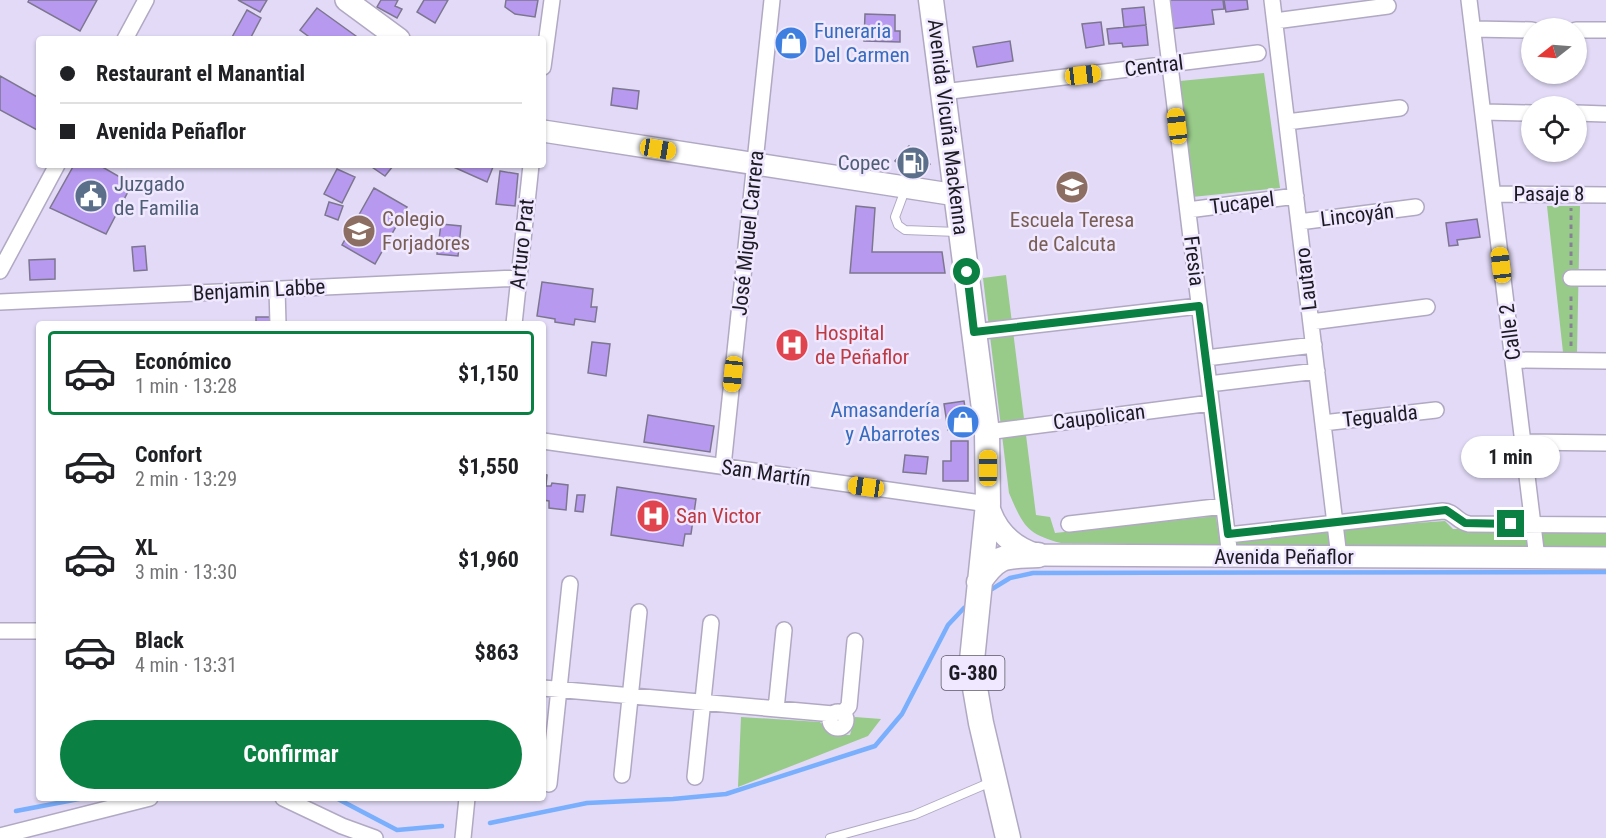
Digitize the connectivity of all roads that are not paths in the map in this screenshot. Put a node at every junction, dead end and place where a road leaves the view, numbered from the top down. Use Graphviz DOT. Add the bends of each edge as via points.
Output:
graph roads {
  1 [pos="146,0"];
  2 [pos="346,0"];
  3 [pos="552,0"];
  4 [pos="772,0"];
  5 [pos="931,0"];
  6 [pos="1162,0"];
  7 [pos="1272,0"];
  8 [pos="1469,0"];
  9 [pos="1388,6"];
  10 [pos="1275,21"];
  11 [pos="1473,29"];
  12 [pos="1521,30"];
  13 [pos="1587,30"];
  14 [pos="1606,30"];
  15 [pos="127,36"];
  16 [pos="395,36"];
  17 [pos="546,45"];
  18 [pos="1258,54"];
  19 [pos="1170,64"];
  20 [pos="943,92"];
  21 [pos="1400,108"];
  22 [pos="1483,112"];
  23 [pos="1521,113"];
  24 [pos="1587,113"];
  25 [pos="1606,114"];
  26 [pos="1287,122"];
  27 [pos="546,131"];
  28 [pos="756,164"];
  29 [pos="55,168"];
  30 [pos="531,168"];
  31 [pos="906,187"];
  32 [pos="1493,194"];
  33 [pos="956,195"];
  34 [pos="1606,195"];
  35 [pos="1296,196"];
  36 [pos="1416,207"];
  37 [pos="1188,210"];
  38 [pos="1299,222"];
  39 [pos="961,232"];
  40 [pos="0,271"];
  41 [pos="1571,278"];
  42 [pos="1606,278"];
  43 [pos="518,279"];
  44 [pos="277,289"];
  45 [pos="0,302"];
  46 [pos="1199,306"];
  47 [pos="1427,307"];
  48 [pos="278,321"];
  49 [pos="514,321"];
  50 [pos="1311,322"];
  51 [pos="974,332"];
  52 [pos="1314,345"];
  53 [pos="1206,358"];
  54 [pos="1513,360"];
  55 [pos="1606,361"];
  56 [pos="1317,371"];
  57 [pos="1209,384"];
  58 [pos="1211,403"];
  59 [pos="1436,410"];
  60 [pos="1323,423"];
  61 [pos="987,432"];
  62 [pos="546,441"];
  63 [pos="1523,442"];
  64 [pos="1606,443"];
  65 [pos="723,466"];
  66 [pos="988,504"];
  67 [pos="1224,506"];
  68 [pos="1335,523"];
  69 [pos="1069,524"];
  70 [pos="1533,524"];
  71 [pos="1606,525"];
  72 [pos="1228,534"];
  73 [pos="1038,555"];
  74 [pos="1230,557"];
  75 [pos="1339,557"];
  76 [pos="1537,558"];
  77 [pos="1606,558"];
  78 [pos="979,582"];
  79 [pos="570,584"];
  80 [pos="639,612"];
  81 [pos="711,623"];
  82 [pos="784,630"];
  83 [pos="0,631"];
  84 [pos="36,631"];
  85 [pos="855,641"];
  86 [pos="551,689"];
  87 [pos="631,697"];
  88 [pos="703,703"];
  89 [pos="776,709"];
  90 [pos="622,775"];
  91 [pos="695,777"];
  92 [pos="995,780"];
  93 [pos="549,784"];
  94 [pos="138,801"];
  95 [pos="289,801"];
  96 [pos="467,801"];
  97 [pos="0,830"];
  98 [pos="0,837"];
  99 [pos="375,838"];
  100 [pos="463,838"];
  101 [pos="830,838"];
  102 [pos="1008,838"];
  1 -- 15 [label="street"];
  2 -- 16 [label="main road"];
  3 -- 17 [label="street"];
  4 -- 28 [label="street, José Miguel Carrera"];
  5 -- 20 [label="main road, Avenida Vicuña Mackenna"];
  6 -- 19 [label="street, Fresia"];
  7 -- 10 [label="street, Lautaro"];
  8 -- 11 [label="street, Calle 2"];
  9 -- 10 [label="street"];
  10 -- 26 [label="street, Lautaro"];
  11 -- 12 [label="street"];
  11 -- 22 [label="street, Calle 2"];
  13 -- 14 [label="street"];
  18 -- 19 [label="street, Central"];
  19 -- 20 [label="street, Central"];
  19 -- 37 [label="street, Fresia"];
  20 -- 33 [label="main road, Avenida Vicuña Mackenna"];
  21 -- 26 [label="street"];
  22 -- 23 [label="street"];
  22 -- 32 [label="street, Calle 2"];
  24 -- 25 [label="street"];
  26 -- 35 [label="street, Lautaro"];
  27 -- 28 [label="main road"];
  28 -- 31 [label="main road"];
  28 -- 65 [label="street, José Miguel Carrera"];
  29 -- 40 [label="street"];
  30 -- 43 [label="street, Arturo Prat"];
  31 -- 33 [label="main road"];
  31 -- 39 [label="lane" via="895,217 900,228"];
  32 -- 34 [label="street, Pasaje 8"];
  32 -- 54 [label="street, Calle 2"];
  33 -- 39 [label="main road, Avenida Vicuña Mackenna"];
  35 -- 37 [label="street, Tucapel"];
  35 -- 38 [label="street, Lautaro"];
  36 -- 38 [label="street, Lincoyán"];
  37 -- 46 [label="street, Fresia"];
  38 -- 50 [label="street, Lautaro"];
  39 -- 51 [label="main road, Avenida Vicuña Mackenna"];
  41 -- 42 [label="street"];
  43 -- 44 [label="street, Benjamin Labbe"];
  43 -- 49 [label="street, Arturo Prat"];
  44 -- 45 [label="street, Benjamin Labbe"];
  44 -- 48 [label="street"];
  46 -- 51 [label="street"];
  46 -- 53 [label="street, Fresia"];
  47 -- 50 [label="street"];
  50 -- 52 [label="street, Lautaro"];
  51 -- 61 [label="main road, Avenida Vicuña Mackenna"];
  52 -- 53 [label="street"];
  52 -- 56 [label="street, Lautaro"];
  53 -- 57 [label="street, Fresia"];
  54 -- 55 [label="street"];
  54 -- 63 [label="street, Calle 2"];
  56 -- 57 [label="street"];
  56 -- 60 [label="street, Lautaro"];
  57 -- 58 [label="street, Fresia"];
  58 -- 61 [label="street, Caupolican"];
  58 -- 67 [label="street, Fresia"];
  59 -- 60 [label="street, Tegualda"];
  60 -- 68 [label="street, Lautaro"];
  61 -- 66 [label="main road, Avenida Vicuña Mackenna"];
  62 -- 65 [label="street, San Martín"];
  63 -- 64 [label="street"];
  63 -- 70 [label="street, Calle 2"];
  65 -- 66 [label="street, San Martín"];
  66 -- 73 [label="main road, Avenida Peñaflor" via="994,523 1008,539"];
  66 -- 78 [label="main road, G-380"];
  67 -- 69 [label="street"];
  67 -- 72 [label="street, Fresia"];
  68 -- 70 [label="street, Avenida Peñaflor" via="1446,510 1465,523"];
  68 -- 72 [label="street, Avenida Peñaflor"];
  68 -- 75 [label="street, Lautaro"];
  70 -- 71 [label="street, Avenida Peñaflor"];
  70 -- 76 [label="street, Calle 2"];
  72 -- 74 [label="street, Fresia"];
  73 -- 74 [label="main road, Avenida Peñaflor"];
  73 -- 78 [label="main road" via="1008,556 992,563"];
  74 -- 75 [label="main road, Avenida Peñaflor"];
  75 -- 76 [label="main road, Avenida Peñaflor"];
  76 -- 77 [label="main road, Avenida Peñaflor"];
  78 -- 92 [label="main road, G-380" via="972,660 981,723"];
  79 -- 86 [label="street"];
  80 -- 87 [label="street"];
  81 -- 88 [label="street"];
  82 -- 89 [label="street"];
  83 -- 84 [label="street"];
  85 -- 89 [label="street" via="849,706 838,713"];
  86 -- 87 [label="street"];
  86 -- 93 [label="street"];
  87 -- 88 [label="street"];
  87 -- 90 [label="street"];
  88 -- 89 [label="street"];
  88 -- 91 [label="street"];
  92 -- 101 [label="lane" via="914,816"];
  92 -- 102 [label="main road, G-380"];
  94 -- 98 [label="street"];
  95 -- 99 [label="street"];
  96 -- 100 [label="street"];
  97 -- 98 [label="street"];
}
